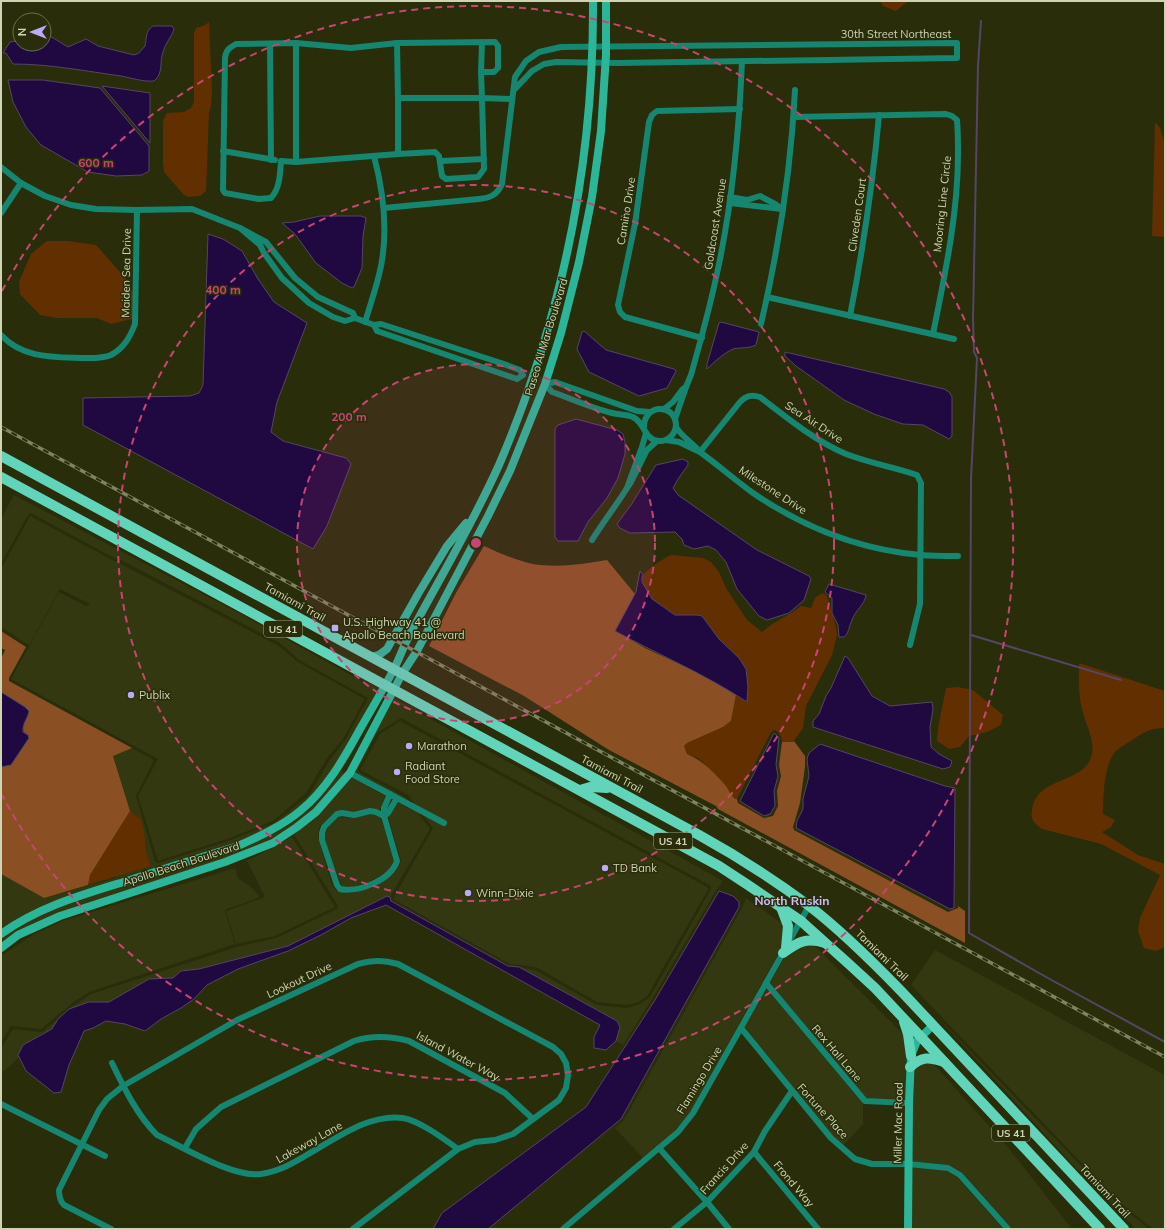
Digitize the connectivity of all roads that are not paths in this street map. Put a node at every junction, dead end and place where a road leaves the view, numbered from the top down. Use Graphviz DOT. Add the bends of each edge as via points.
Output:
graph roads {
  1 [pos="593,1"];
  2 [pos="606,1"];
  3 [pos="482,42"];
  4 [pos="296,43"];
  5 [pos="397,43"];
  6 [pos="270,44"];
  7 [pos="593,47"];
  8 [pos="606,47"];
  9 [pos="742,61"];
  10 [pos="592,62"];
  11 [pos="605,62"];
  12 [pos="481,72"];
  13 [pos="514,90"];
  14 [pos="795,90"];
  15 [pos="398,98"];
  16 [pos="482,98"];
  17 [pos="512,99"];
  18 [pos="740,109"];
  19 [pos="879,115"];
  20 [pos="794,117"];
  21 [pos="223,151"];
  22 [pos="398,154"];
  23 [pos="374,156"];
  24 [pos="484,159"];
  25 [pos="272,160"];
  26 [pos="281,161"];
  27 [pos="441,161"];
  28 [pos="296,162"];
  29 [pos="1,167"];
  30 [pos="21,183"];
  31 [pos="730,200"];
  32 [pos="384,208"];
  33 [pos="137,210"];
  34 [pos="783,210"];
  35 [pos="1,213"];
  36 [pos="240,228"];
  37 [pos="767,298"];
  38 [pos="850,316"];
  39 [pos="355,318"];
  40 [pos="365,322"];
  41 [pos="761,324"];
  42 [pos="374,325"];
  43 [pos="933,334"];
  44 [pos="1,335"];
  45 [pos="702,338"];
  46 [pos="954,339"];
  47 [pos="533,379"];
  48 [pos="546,384"];
  49 [pos="686,387"];
  50 [pos="664,409"];
  51 [pos="650,412"];
  52 [pos="675,419"];
  53 [pos="676,427"];
  54 [pos="645,430"];
  55 [pos="666,440"];
  56 [pos="657,441"];
  57 [pos="700,452"];
  58 [pos="1,456"];
  59 [pos="1,477"];
  60 [pos="41,478"];
  61 [pos="627,488"];
  62 [pos="32,493"];
  63 [pos="477,510"];
  64 [pos="592,540"];
  65 [pos="921,555"];
  66 [pos="958,556"];
  67 [pos="189,558"];
  68 [pos="180,574"];
  69 [pos="910,645"];
  70 [pos="372,657"];
  71 [pos="398,672"];
  72 [pos="389,687"];
  73 [pos="338,766"];
  74 [pos="350,773"];
  75 [pos="613,789"];
  76 [pos="580,790"];
  77 [pos="390,794"];
  78 [pos="397,798"];
  79 [pos="384,816"];
  80 [pos="444,823"];
  81 [pos="809,906"];
  82 [pos="781,907"];
  83 [pos="800,921"];
  84 [pos="1,934"];
  85 [pos="828,944"];
  86 [pos="1,948"];
  87 [pos="784,950"];
  88 [pos="766,983"];
  89 [pos="902,1016"];
  90 [pos="934,1025"];
  91 [pos="741,1028"];
  92 [pos="921,1037"];
  93 [pos="911,1056"];
  94 [pos="945,1062"];
  95 [pos="112,1063"];
  96 [pos="910,1067"];
  97 [pos="123,1086"];
  98 [pos="792,1091"];
  99 [pos="909,1103"];
  100 [pos="1,1104"];
  101 [pos="533,1119"];
  102 [pos="82,1144"];
  103 [pos="185,1148"];
  104 [pos="659,1148"];
  105 [pos="458,1149"];
  106 [pos="754,1152"];
  107 [pos="105,1156"];
  108 [pos="909,1164"];
  109 [pos="707,1202"];
  110 [pos="111,1229"];
  111 [pos="353,1229"];
  112 [pos="563,1229"];
  113 [pos="674,1229"];
  114 [pos="729,1229"];
  115 [pos="818,1229"];
  116 [pos="908,1229"];
  117 [pos="1008,1229"];
  118 [pos="1100,1229"];
  119 [pos="1124,1229"];
  1 -- 7 [label="main road, Paseo Al Mar Boulevard"];
  2 -- 8 [label="main road, Paseo Al Mar Boulevard"];
  3 -- 5 [label="street"];
  3 -- 12 [label="street"];
  3 -- 12 [label="street" via="497,43 498,65 494,72"];
  4 -- 5 [label="street" via="351,48"];
  4 -- 6 [label="street"];
  4 -- 28 [label="street"];
  5 -- 15 [label="street"];
  6 -- 21 [label="street" via="236,44 227,50"];
  6 -- 25 [label="street"];
  7 -- 8 [label="street, 30th Street Northeast"];
  7 -- 10 [label="main road, Paseo Al Mar Boulevard"];
  7 -- 13 [label="street, 30th Street Northeast" via="554,48 539,52 526,60 515,77"];
  8 -- 9 [label="street, 30th Street Northeast" via="956,43 956,58"];
  8 -- 11 [label="main road, Paseo Al Mar Boulevard"];
  9 -- 11 [label="street, 30th Street Northeast"];
  9 -- 18 [label="street, Goldcoast Avenue"];
  10 -- 11 [label="street, 30th Street Northeast"];
  10 -- 13 [label="street, 30th Street Northeast" via="544,64 532,71"];
  10 -- 47 [label="main road, Paseo Al Mar Boulevard" via="587,134 573,230 550,326"];
  11 -- 48 [label="main road, Paseo Al Mar Boulevard" via="592,197 579,262"];
  12 -- 16 [label="street"];
  13 -- 17 [label="street, 30th Street Northeast"];
  14 -- 20 [label="street"];
  15 -- 16 [label="street"];
  15 -- 22 [label="street"];
  16 -- 17 [label="street"];
  16 -- 24 [label="street"];
  17 -- 32 [label="street, 30th Street Northeast" via="502,184 494,195 488,198"];
  18 -- 31 [label="street, Goldcoast Avenue"];
  18 -- 45 [label="street, Camino Drive" via="657,111 652,116 649,122 635,224 618,305 625,317"];
  19 -- 20 [label="street, Mooring Line Circle"];
  19 -- 38 [label="street, Cliveden Court" via="864,245"];
  19 -- 43 [label="street, Mooring Line Circle" via="946,114 957,120 958,174 954,215"];
  20 -- 34 [label="street"];
  21 -- 25 [label="street"];
  21 -- 26 [label="street" via="225,193 259,199 271,198 275,194"];
  22 -- 23 [label="street"];
  22 -- 27 [label="street" via="436,152"];
  23 -- 28 [label="street"];
  23 -- 32 [label="street"];
  24 -- 27 [label="street"];
  24 -- 27 [label="street" via="484,169 478,177 446,180 442,176"];
  25 -- 26 [label="street"];
  26 -- 28 [label="street"];
  29 -- 30 [label="street"];
  30 -- 33 [label="street" via="45,196 71,204 96,209"];
  30 -- 35 [label="street"];
  31 -- 34 [label="street"];
  31 -- 34 [label="street" via="747,200 760,196"];
  31 -- 45 [label="street, Goldcoast Avenue"];
  32 -- 40 [label="street" via="380,273"];
  33 -- 36 [label="street" via="192,209"];
  33 -- 44 [label="street, Maiden Sea Drive" via="135,324 118,351 97,358 47,357 16,347"];
  34 -- 37 [label="street"];
  36 -- 39 [label="street" via="266,242 295,278 318,296"];
  36 -- 39 [label="street" via="260,245 282,278 309,303 345,321"];
  37 -- 38 [label="street"];
  37 -- 41 [label="street"];
  38 -- 43 [label="street"];
  39 -- 40 [label="street"];
  40 -- 42 [label="street"];
  42 -- 42 [label="street" via="377,331 434,352 517,379 523,375 520,370 502,363 381,324"];
  43 -- 46 [label="street"];
  45 -- 49 [label="street, Goldcoast Avenue"];
  47 -- 48 [label="main road"];
  47 -- 63 [label="main road, Paseo Al Mar Boulevard" via="498,466"];
  48 -- 51 [label="street" via="555,382 637,411"];
  48 -- 54 [label="street" via="552,392 613,414 626,414 635,418"];
  48 -- 71 [label="main road, Paseo Al Mar Boulevard" via="510,471 488,516 417,652"];
  49 -- 50 [label="street, Goldcoast Avenue"];
  49 -- 52 [label="street, Goldcoast Avenue"];
  50 -- 51 [label="street"];
  50 -- 52 [label="street"];
  51 -- 54 [label="street" via="645,418"];
  52 -- 53 [label="street"];
  53 -- 55 [label="street"];
  53 -- 57 [label="street, Milestone Drive" via="682,437"];
  54 -- 56 [label="street"];
  54 -- 61 [label="street" via="642,447"];
  55 -- 56 [label="street"];
  55 -- 57 [label="street, Milestone Drive" via="679,442"];
  56 -- 61 [label="street" via="647,450"];
  57 -- 65 [label="street, Milestone Drive" via="753,492 811,526 846,540 885,550"];
  57 -- 65 [label="street, Sea Air Drive" via="746,397 760,396 794,423 834,448 872,463 917,475 921,484"];
  58 -- 60 [label="main road, Tamiami Trail / US 41"];
  59 -- 62 [label="main road, US 41"];
  60 -- 62 [label="main road"];
  60 -- 67 [label="main road, Tamiami Trail / US 41"];
  61 -- 64 [label="street"];
  62 -- 68 [label="main road, US 41"];
  63 -- 70 [label="main road" via="447,546 387,649"];
  63 -- 71 [label="main road, Paseo Al Mar Boulevard" via="405,645"];
  65 -- 66 [label="street, Milestone Drive"];
  65 -- 69 [label="street, Sea Air Drive" via="920,604"];
  67 -- 68 [label="main road"];
  67 -- 70 [label="main road, Tamiami Trail / US 41"];
  68 -- 72 [label="main road, US 41"];
  70 -- 71 [label="main road, Tamiami Trail / US 41"];
  71 -- 72 [label="main road, Apollo Beach Boulevard"];
  71 -- 75 [label="main road, Tamiami Trail / US 41"];
  72 -- 73 [label="main road, Apollo Beach Boulevard"];
  72 -- 74 [label="main road, Apollo Beach Boulevard"];
  72 -- 76 [label="main road, US 41"];
  73 -- 74 [label="main road"];
  73 -- 84 [label="main road, Apollo Beach Boulevard" via="321,790 299,812 264,834 238,846 66,900 34,914"];
  74 -- 77 [label="street"];
  74 -- 86 [label="main road, Apollo Beach Boulevard" via="316,812 273,843 237,858 60,916 18,935"];
  75 -- 76 [label="main road" via="590,787"];
  75 -- 81 [label="main road, Tamiami Trail / US 41" via="728,851"];
  76 -- 82 [label="main road, US 41" via="719,866"];
  77 -- 78 [label="street"];
  77 -- 79 [label="street" via="384,808"];
  78 -- 79 [label="street"];
  78 -- 80 [label="street"];
  79 -- 79 [label="street" via="370,811 354,815 342,813 337,814 324,827 323,843 340,889 353,890 370,884 395,867 397,861"];
  81 -- 83 [label="street, Flamingo Drive"];
  81 -- 90 [label="main road, Tamiami Trail / US 41" via="843,934"];
  82 -- 83 [label="main road, US 41"];
  82 -- 87 [label="main road" via="788,926"];
  83 -- 85 [label="main road, US 41"];
  83 -- 87 [label="street, Flamingo Drive"];
  85 -- 87 [label="main road" via="805,940"];
  85 -- 89 [label="main road, US 41"];
  87 -- 88 [label="street, Flamingo Drive"];
  88 -- 91 [label="street, Flamingo Drive"];
  88 -- 99 [label="street, Rex Hall Lane" via="864,1101"];
  89 -- 92 [label="main road, US 41"];
  89 -- 93 [label="main road"];
  90 -- 92 [label="main road, Miller Mac Road"];
  90 -- 119 [label="main road, Tamiami Trail / US 41"];
  91 -- 98 [label="street, Fortune Place"];
  91 -- 104 [label="street, Flamingo Drive" via="692,1113 678,1132"];
  92 -- 93 [label="main road, Miller Mac Road"];
  92 -- 94 [label="main road, US 41"];
  93 -- 96 [label="main road, Miller Mac Road"];
  94 -- 96 [label="main road" via="921,1059"];
  94 -- 118 [label="main road, US 41"];
  95 -- 97 [label="street, Lakeway Lane"];
  96 -- 99 [label="main road, Miller Mac Road"];
  97 -- 101 [label="street, Lookout Drive" via="237,1020 358,964 386,960 553,1047 560,1054 566,1063 566,1088 559,1100"];
  97 -- 102 [label="street, Lookout Drive" via="107,1099 99,1110"];
  97 -- 103 [label="street, Lakeway Lane" via="149,1127 157,1134"];
  98 -- 106 [label="street, Francis Drive" via="765,1130"];
  98 -- 108 [label="street, Fortune Place" via="831,1138 855,1159 872,1164"];
  99 -- 108 [label="main road, Miller Mac Road"];
  100 -- 102 [label="street"];
  101 -- 103 [label="street, Island Water Way" via="505,1093 409,1041 393,1036 364,1037 220,1107 196,1129"];
  101 -- 105 [label="street" via="513,1134 495,1140 475,1142"];
  102 -- 107 [label="street"];
  102 -- 110 [label="street, Lookout Drive" via="60,1190 60,1199 64,1205"];
  103 -- 105 [label="street, Lakeway Lane" via="242,1174 260,1174 279,1170 356,1128 386,1118 404,1118 430,1130"];
  104 -- 109 [label="street"];
  104 -- 112 [label="street, Flamingo Drive"];
  105 -- 111 [label="street"];
  106 -- 109 [label="street, Francis Drive"];
  106 -- 115 [label="street, Frond Way"];
  108 -- 116 [label="main road, Miller Mac Road"];
  108 -- 117 [label="street, Fortune Place" via="948,1168 960,1175"];
  109 -- 113 [label="street, Francis Drive"];
  109 -- 114 [label="street"];
}
